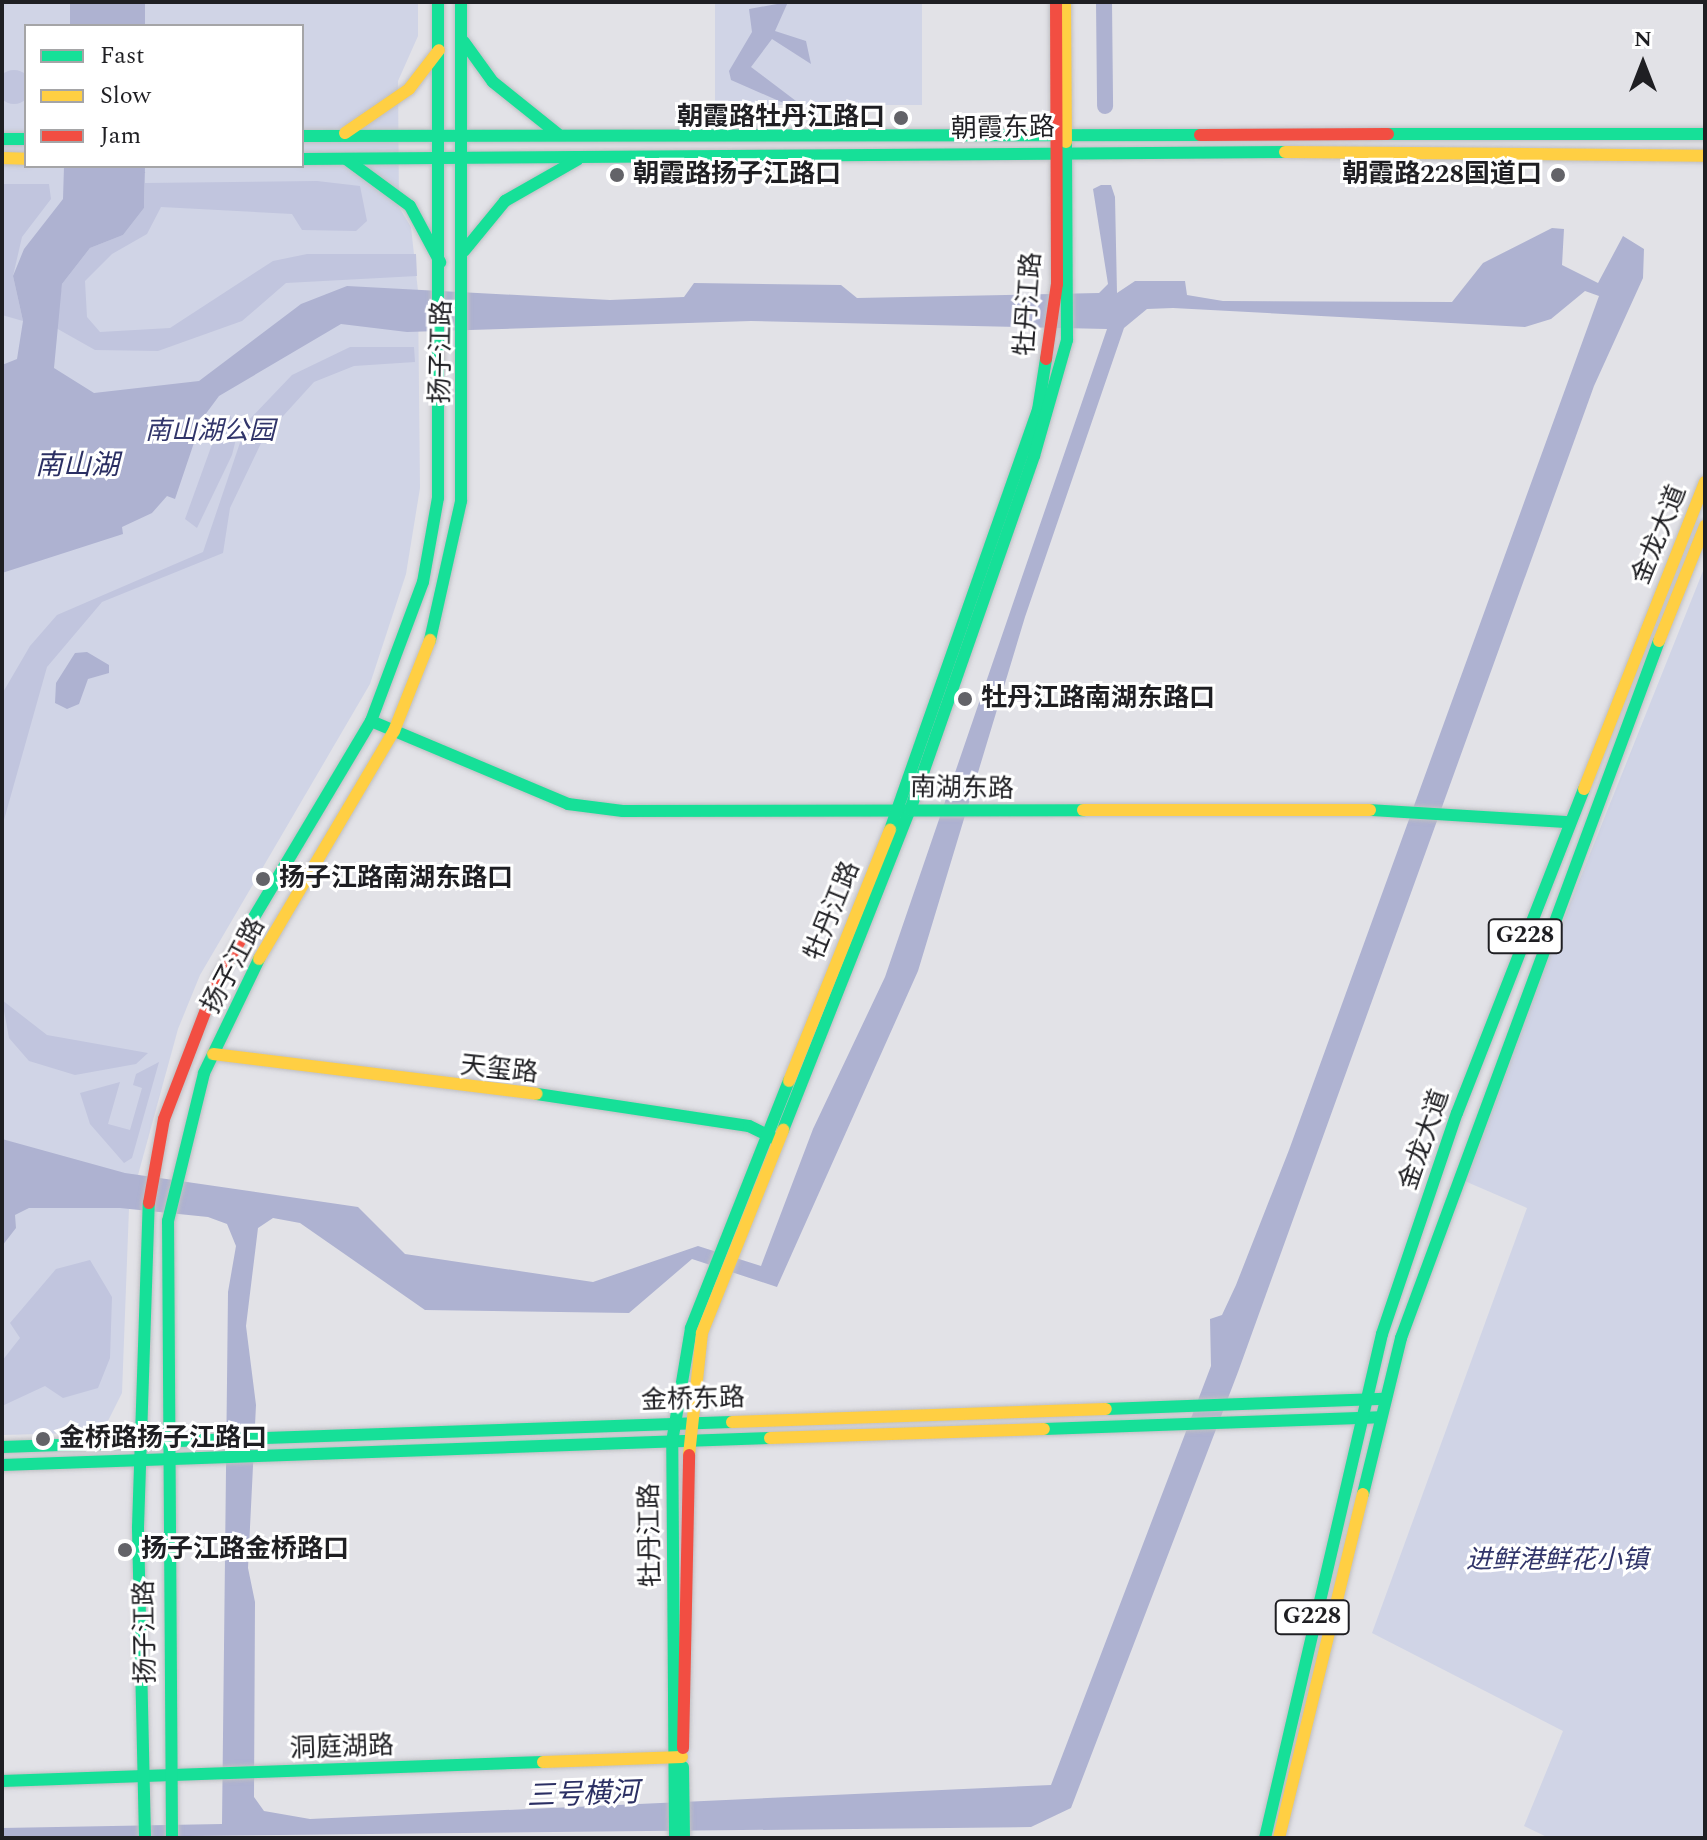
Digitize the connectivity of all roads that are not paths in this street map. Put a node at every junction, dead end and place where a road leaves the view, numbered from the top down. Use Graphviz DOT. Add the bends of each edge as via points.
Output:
graph roads {
  1 [pos="438,2"];
  2 [pos="461,2"];
  3 [pos="1056,2"];
  4 [pos="1065,2"];
  5 [pos="464,42"];
  6 [pos="439,50"];
  7 [pos="440,133"];
  8 [pos="462,133"];
  9 [pos="558,134"];
  10 [pos="1054,134"];
  11 [pos="1069,134"];
  12 [pos="1705,134"];
  13 [pos="341,135"];
  14 [pos="304,136"];
  15 [pos="2,139"];
  16 [pos="24,139"];
  17 [pos="1069,150"];
  18 [pos="1054,151"];
  19 [pos="1705,156"];
  20 [pos="2,158"];
  21 [pos="581,158"];
  22 [pos="24,159"];
  23 [pos="304,159"];
  24 [pos="346,159"];
  25 [pos="440,159"];
  26 [pos="463,160"];
  27 [pos="464,251"];
  28 [pos="440,262"];
  29 [pos="1064,285"];
  30 [pos="1705,482"];
  31 [pos="1705,526"];
  32 [pos="371,721"];
  33 [pos="394,731"];
  34 [pos="904,810"];
  35 [pos="1568,822"];
  36 [pos="213,1054"];
  37 [pos="773,1137"];
  38 [pos="716,1274"];
  39 [pos="1366,1398"];
  40 [pos="1385,1399"];
  41 [pos="1380,1417"];
  42 [pos="1360,1418"];
  43 [pos="675,1422"];
  44 [pos="690,1422"];
  45 [pos="164,1440"];
  46 [pos="140,1442"];
  47 [pos="672,1442"];
  48 [pos="690,1442"];
  49 [pos="2,1447"];
  50 [pos="164,1459"];
  51 [pos="140,1460"];
  52 [pos="2,1465"];
  53 [pos="679,1757"];
  54 [pos="171,1776"];
  55 [pos="145,1777"];
  56 [pos="2,1781"];
  57 [pos="679,1797"];
  58 [pos="145,1838"];
  59 [pos="172,1838"];
  60 [pos="675,1838"];
  61 [pos="684,1838"];
  62 [pos="1265,1838"];
  63 [pos="1279,1838"];
  1 -- 6 [label="main road, 扬子江路"];
  2 -- 5 [label="main road, 扬子江路"];
  3 -- 10 [label="main road, 牡丹江路"];
  4 -- 11 [label="main road, 牡丹江路"];
  5 -- 8 [label="main road, 扬子江路"];
  5 -- 9 [label="main road" via="493,82"];
  6 -- 7 [label="main road, 扬子江路"];
  6 -- 13 [label="main road" via="409,89"];
  7 -- 8 [label="main road, 朝霞东路"];
  7 -- 13 [label="main road, 朝霞东路"];
  7 -- 25 [label="main road, 扬子江路"];
  8 -- 9 [label="main road, 朝霞东路"];
  8 -- 26 [label="main road, 扬子江路"];
  9 -- 10 [label="main road, 朝霞东路"];
  10 -- 11 [label="main road, 朝霞东路"];
  10 -- 18 [label="main road, 牡丹江路"];
  11 -- 12 [label="main road, 朝霞东路"];
  11 -- 17 [label="main road, 牡丹江路"];
  13 -- 14 [label="main road, 朝霞东路"];
  15 -- 16 [label="main road"];
  17 -- 18 [label="main road, 朝霞东路"];
  17 -- 19 [label="main road, 朝霞东路"];
  17 -- 29 [label="main road, 牡丹江路"];
  18 -- 21 [label="main road, 朝霞东路"];
  18 -- 29 [label="main road, 牡丹江路"];
  20 -- 22 [label="main road"];
  21 -- 26 [label="main road, 朝霞东路"];
  21 -- 27 [label="main road" via="505,201"];
  23 -- 24 [label="main road, 朝霞东路"];
  24 -- 25 [label="main road, 朝霞东路"];
  24 -- 28 [label="main road" via="410,206"];
  25 -- 26 [label="main road, 朝霞东路"];
  25 -- 28 [label="main road, 扬子江路"];
  26 -- 27 [label="main road, 扬子江路"];
  27 -- 33 [label="main road, 扬子江路" via="461,501 435,630"];
  28 -- 32 [label="main road, 扬子江路" via="438,498 423,582"];
  29 -- 34 [label="main road, 牡丹江路" via="1060,340"];
  30 -- 35 [label="main road, 金龙大道 / G228"];
  31 -- 40 [label="main road, 金龙大道 / G228" via="1474,1127"];
  32 -- 33 [label="main road, 南湖东路"];
  32 -- 46 [label="main road, 扬子江路" via="219,976 164,1119 147,1215"];
  33 -- 34 [label="main road, 南湖东路" via="568,804 623,811"];
  33 -- 36 [label="main road, 扬子江路" via="246,982"];
  34 -- 35 [label="main road, 南湖东路" via="1398,811"];
  34 -- 37 [label="main road, 牡丹江路"];
  35 -- 39 [label="main road, 金龙大道 / G228" via="1457,1113"];
  36 -- 37 [label="main road, 天玺路" via="593,1101"];
  36 -- 45 [label="main road, 扬子江路" via="175,1172 168,1221"];
  37 -- 38 [label="main road, 牡丹江路"];
  38 -- 43 [label="main road, 牡丹江路" via="691,1328"];
  38 -- 44 [label="main road, 牡丹江路"];
  39 -- 40 [label="main road, 金桥东路"];
  39 -- 42 [label="main road, 金龙大道 / G228"];
  39 -- 44 [label="main road, 金桥东路"];
  40 -- 41 [label="main road, 金龙大道 / G228"];
  41 -- 42 [label="main road, 金桥东路"];
  41 -- 63 [label="main road, 金龙大道 / G228"];
  42 -- 48 [label="main road, 金桥东路"];
  42 -- 62 [label="main road, 金龙大道 / G228"];
  43 -- 44 [label="main road, 金桥东路"];
  43 -- 45 [label="main road, 金桥东路"];
  43 -- 47 [label="main road, 牡丹江路"];
  44 -- 48 [label="main road, 牡丹江路"];
  45 -- 46 [label="main road, 金桥东路"];
  45 -- 50 [label="main road, 扬子江路"];
  46 -- 49 [label="main road, 金桥东路"];
  46 -- 51 [label="main road, 扬子江路"];
  47 -- 48 [label="main road, 金桥东路"];
  47 -- 50 [label="main road, 金桥东路"];
  47 -- 53 [label="main road, 牡丹江路"];
  48 -- 53 [label="main road, 牡丹江路"];
  50 -- 51 [label="main road, 金桥东路"];
  50 -- 54 [label="main road, 扬子江路"];
  51 -- 52 [label="main road, 金桥东路"];
  51 -- 55 [label="main road, 扬子江路"];
  53 -- 54 [label="main road, 洞庭湖路"];
  53 -- 57 [label="main road, 牡丹江路"];
  54 -- 55 [label="main road, 洞庭湖路"];
  54 -- 59 [label="main road, 扬子江路"];
  55 -- 56 [label="main road, 洞庭湖路"];
  55 -- 58 [label="main road, 扬子江路"];
  57 -- 60 [label="main road, 牡丹江路"];
  57 -- 61 [label="main road, 牡丹江路"];
}
